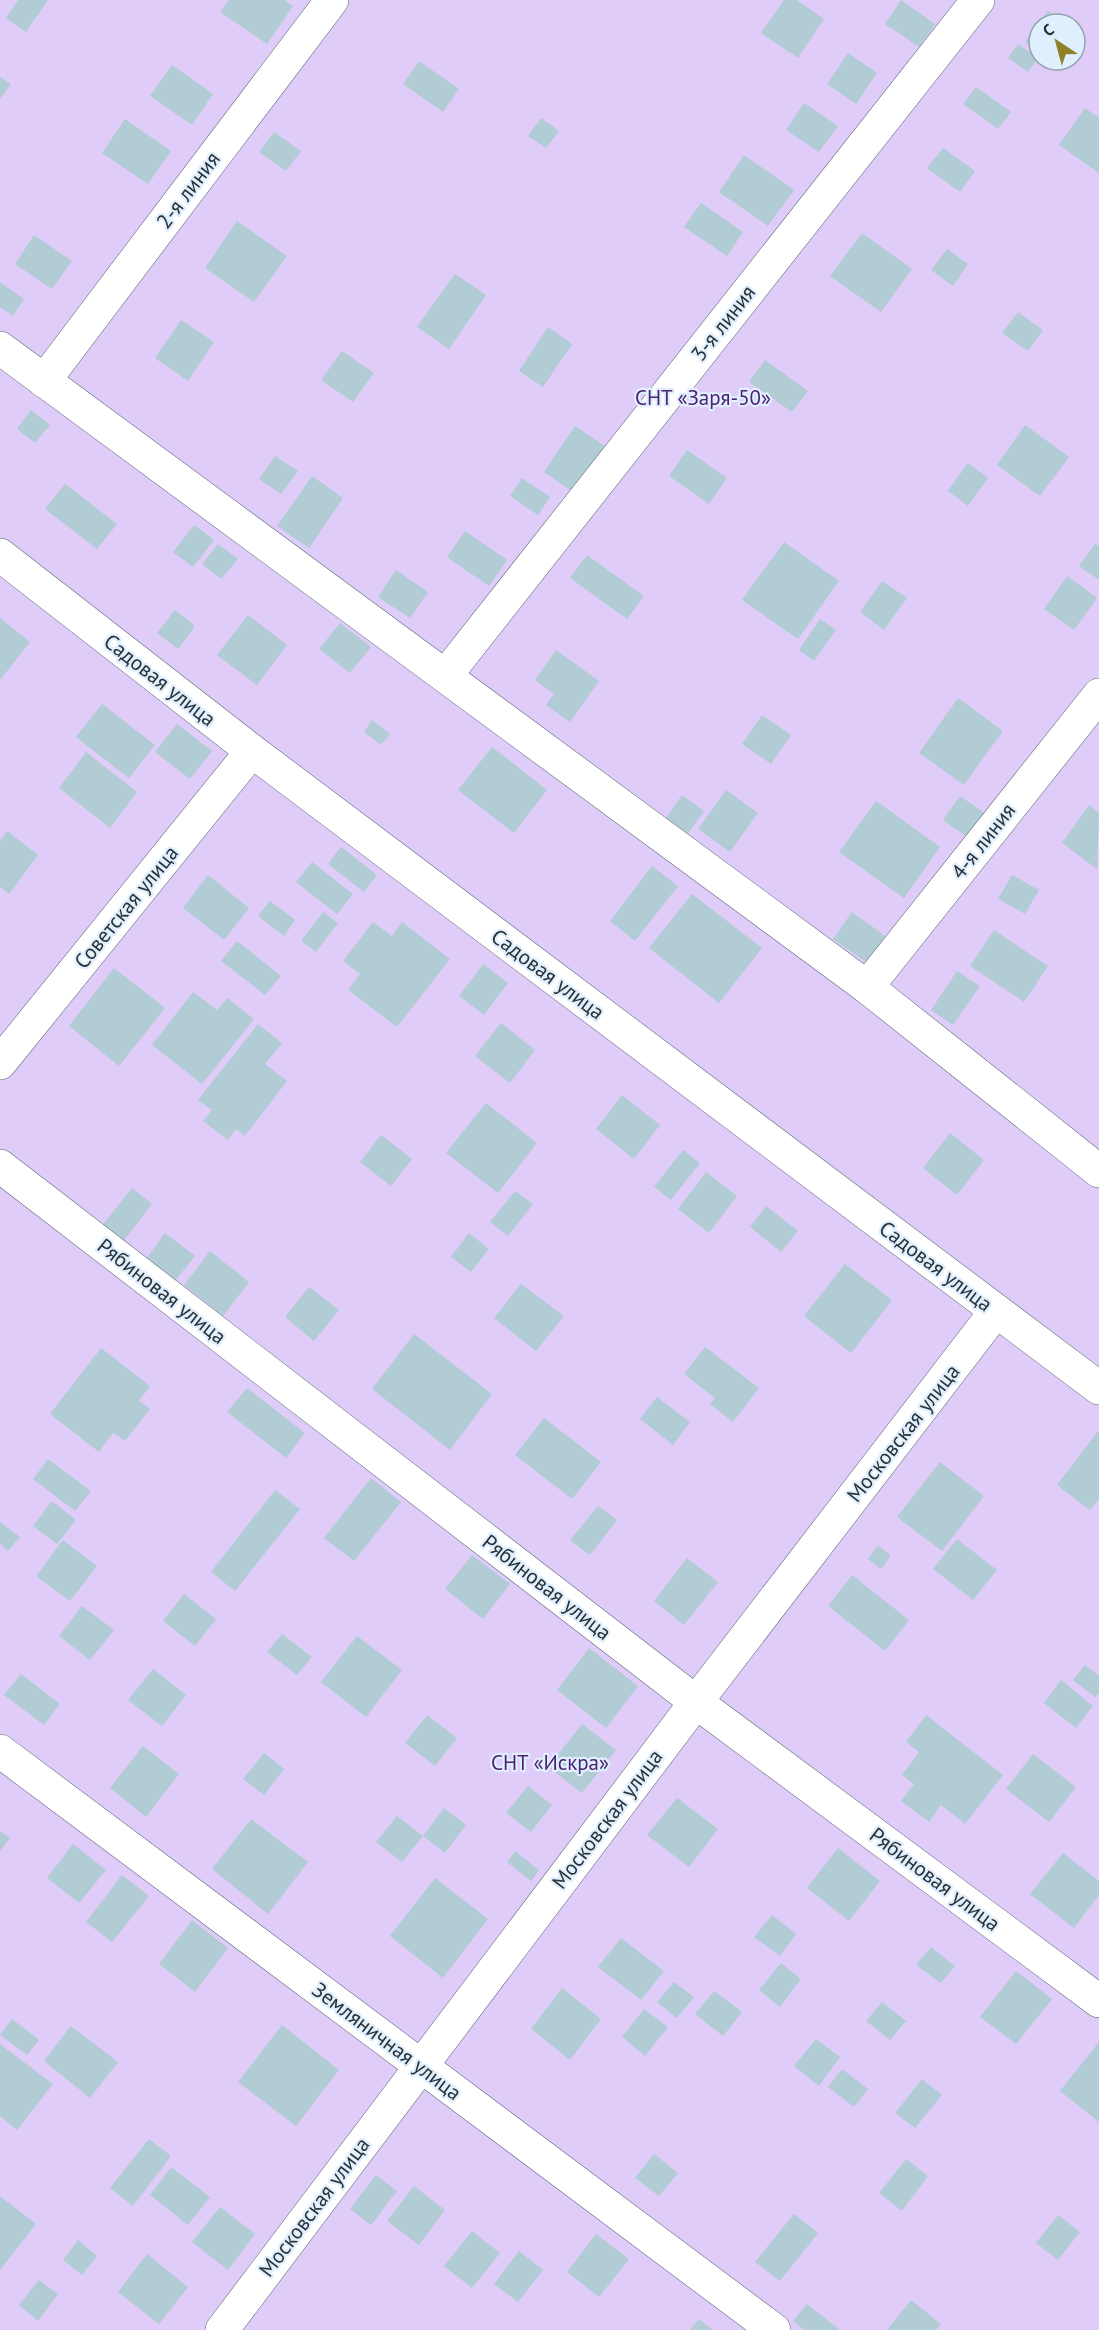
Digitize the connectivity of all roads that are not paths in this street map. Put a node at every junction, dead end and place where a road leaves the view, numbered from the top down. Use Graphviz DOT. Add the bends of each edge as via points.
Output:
graph roads {
  1 [pos="332,0"];
  2 [pos="978,0"];
  3 [pos="0,348"];
  4 [pos="44,381"];
  5 [pos="0,555"];
  6 [pos="446,675"];
  7 [pos="1099,695"];
  8 [pos="252,751"];
  9 [pos="867,987"];
  10 [pos="0,1064"];
  11 [pos="0,1166"];
  12 [pos="1099,1171"];
  13 [pos="996,1311"];
  14 [pos="1099,1388"];
  15 [pos="696,1702"];
  16 [pos="0,1751"];
  17 [pos="1099,2001"];
  18 [pos="420,2066"];
  19 [pos="222,2330"];
  20 [pos="774,2330"];
  1 -- 4 [label="street, 2-я линия"];
  2 -- 6 [label="street, 3-я линия"];
  3 -- 4 [label="street"];
  4 -- 6 [label="street"];
  5 -- 8 [label="street, Садовая улица"];
  6 -- 9 [label="street"];
  7 -- 9 [label="street, 4-я линия"];
  8 -- 10 [label="street, Советская улица"];
  8 -- 13 [label="street, Садовая улица"];
  9 -- 12 [label="street"];
  11 -- 15 [label="street, Рябиновая улица"];
  13 -- 14 [label="street, Садовая улица"];
  13 -- 15 [label="street, Московская улица"];
  15 -- 17 [label="street, Рябиновая улица"];
  15 -- 18 [label="street, Московская улица"];
  16 -- 18 [label="street, Земляничная улица"];
  18 -- 19 [label="street, Московская улица"];
  18 -- 20 [label="street, Земляничная улица"];
}
